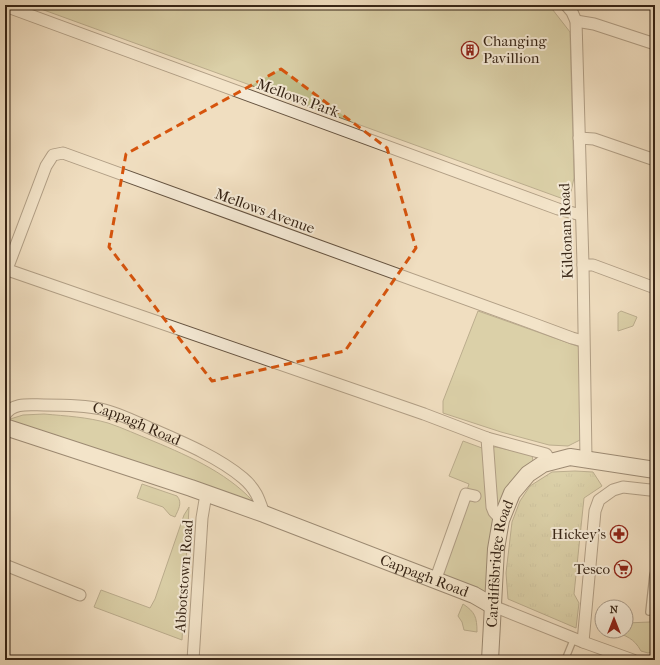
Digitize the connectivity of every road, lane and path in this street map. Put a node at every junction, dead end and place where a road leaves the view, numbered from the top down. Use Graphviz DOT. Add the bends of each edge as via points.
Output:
graph roads {
  1 [pos="566,5"];
  2 [pos="5,6"];
  3 [pos="576,21"];
  4 [pos="655,44"];
  5 [pos="579,138"];
  6 [pos="655,160"];
  7 [pos="581,215"];
  8 [pos="583,265"];
  9 [pos="6,269"];
  10 [pos="655,288"];
  11 [pos="583,341"];
  12 [pos="5,415"];
  13 [pos="5,427"];
  14 [pos="487,438"];
  15 [pos="586,459"];
  16 [pos="551,462"];
  17 [pos="655,470"];
  18 [pos="655,489"];
  19 [pos="206,494"];
  20 [pos="475,496"];
  21 [pos="264,514"];
  22 [pos="501,520"];
  23 [pos="5,565"];
  24 [pos="655,568"];
  25 [pos="435,581"];
  26 [pos="80,595"];
  27 [pos="493,606"];
  28 [pos="649,612"];
  29 [pos="578,640"];
  30 [pos="655,654"];
  31 [pos="193,660"];
  32 [pos="490,660"];
  33 [pos="565,660"];
  34 [pos="633,660"];
  35 [pos="653,660"];
  1 -- 3 [label="street"];
  2 -- 7 [label="street, Mellows Park" via="558,209"];
  3 -- 4 [label="street" via="594,24"];
  3 -- 5 [label="street, Kildonan Road"];
  5 -- 6 [label="street" via="594,139"];
  5 -- 7 [label="street, Kildonan Road"];
  7 -- 8 [label="street, Kildonan Road"];
  8 -- 10 [label="street" via="593,265"];
  8 -- 11 [label="street, Kildonan Road"];
  9 -- 11 [label="street, Mellows Avenue" via="46,166 53,155 63,153"];
  9 -- 14 [label="street"];
  11 -- 15 [label="street, Kildonan Road"];
  12 -- 21 [label="street, Cappagh Road" via="15,406 71,405 102,409 130,419 214,458 243,478 258,494"];
  13 -- 19 [label="street, Cappagh Road"];
  14 -- 16 [label="street" via="546,454"];
  14 -- 22 [label="street" via="492,507"];
  15 -- 16 [label="street, Cardiffsbridge Road" via="570,457"];
  15 -- 17 [label="street, Cardiffsbridge Road"];
  16 -- 22 [label="street, Cardiffsbridge Road" via="528,474 512,493"];
  18 -- 29 [label="street" via="623,487 613,490 599,500 594,511"];
  19 -- 21 [label="street, Cappagh Road"];
  19 -- 31 [label="street, Abbotstown Road" via="202,518"];
  20 -- 25 [label="street" via="466,494"];
  21 -- 25 [label="street, Cappagh Road"];
  22 -- 27 [label="street, Cardiffsbridge Road" via="496,549"];
  23 -- 26 [label="street"];
  24 -- 28 [label="lane"];
  25 -- 27 [label="street, Cappagh Road" via="474,595"];
  27 -- 29 [label="street, Cappagh Road"];
  27 -- 32 [label="street, Cardiffsbridge Road"];
  29 -- 33 [label="lane"];
  29 -- 34 [label="street, Cappagh Road"];
  30 -- 35 [label="lane"];
}
